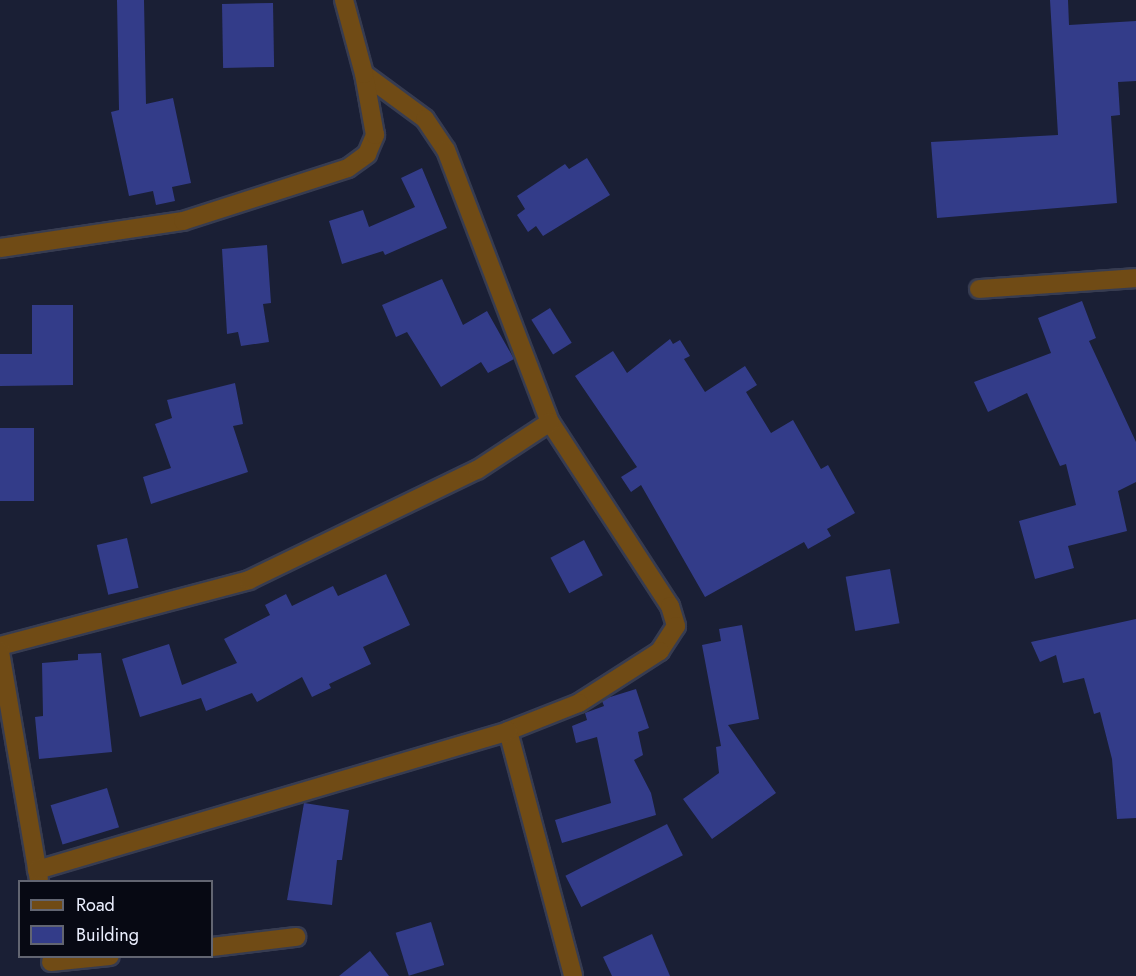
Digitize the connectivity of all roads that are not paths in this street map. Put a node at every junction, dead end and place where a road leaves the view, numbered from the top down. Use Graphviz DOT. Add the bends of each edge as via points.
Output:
graph roads {
  1 [pos="344,0"];
  2 [pos="364,74"];
  3 [pos="0,248"];
  4 [pos="1136,278"];
  5 [pos="979,290"];
  6 [pos="550,422"];
  7 [pos="0,646"];
  8 [pos="0,652"];
  9 [pos="508,731"];
  10 [pos="38,876"];
  11 [pos="296,937"];
  12 [pos="213,947"];
  13 [pos="103,958"];
  14 [pos="51,965"];
  15 [pos="573,976"];
  1 -- 2 [label="street"];
  2 -- 3 [label="street" via="375,135 368,154 348,168 183,221"];
  2 -- 6 [label="street" via="425,119 446,150"];
  4 -- 5 [label="street"];
  6 -- 7 [label="street" via="477,470 249,580"];
  6 -- 9 [label="street" via="670,606 676,626 660,651 579,703"];
  8 -- 10 [label="street"];
  9 -- 10 [label="street"];
  9 -- 15 [label="street"];
  11 -- 12 [label="street"];
  13 -- 14 [label="street"];
}
